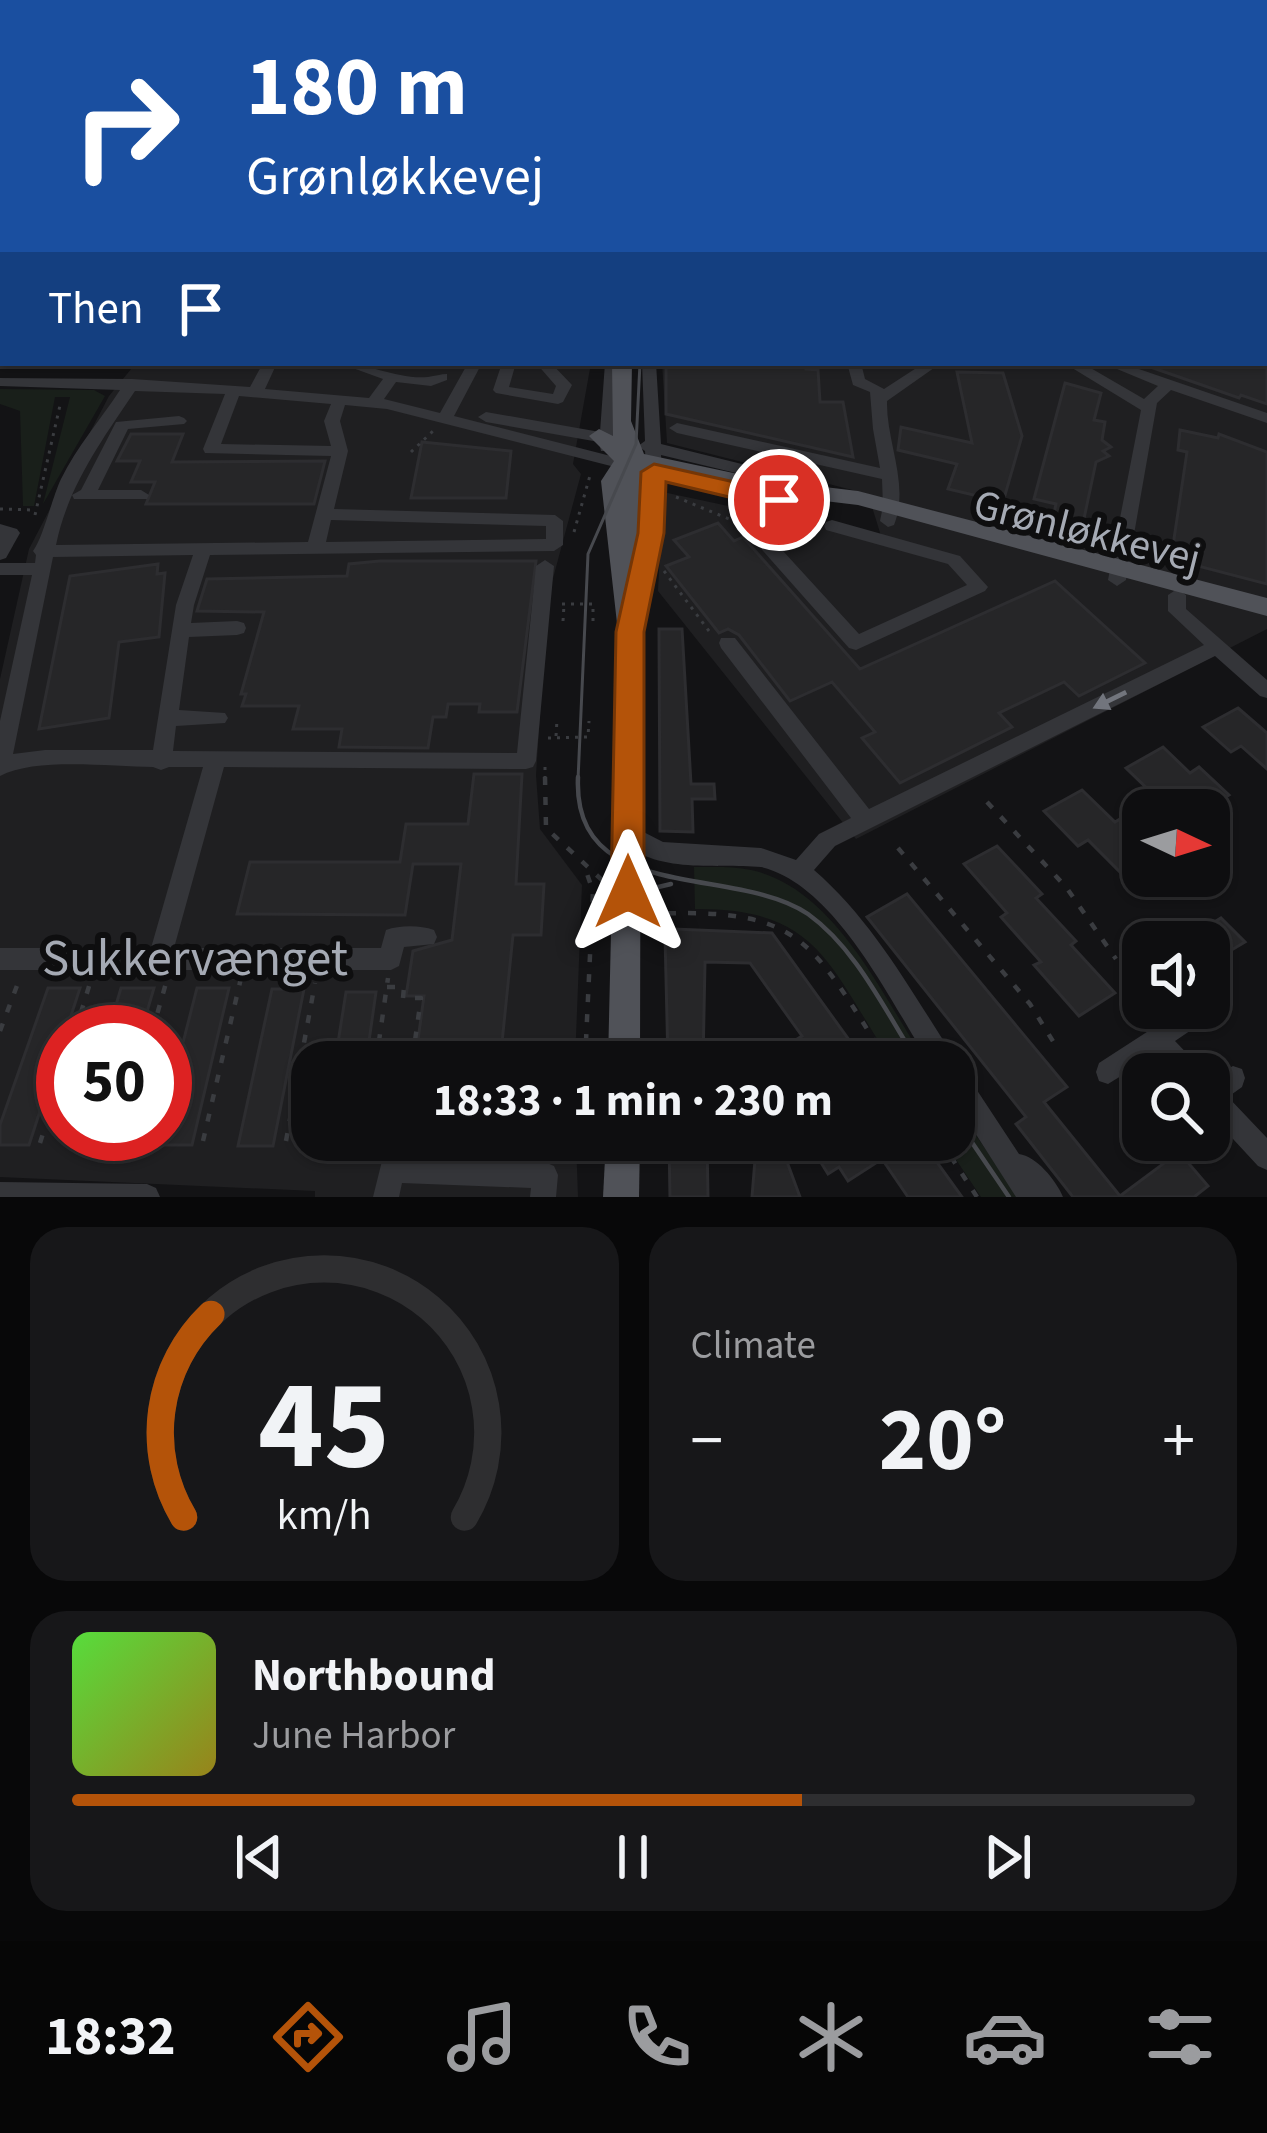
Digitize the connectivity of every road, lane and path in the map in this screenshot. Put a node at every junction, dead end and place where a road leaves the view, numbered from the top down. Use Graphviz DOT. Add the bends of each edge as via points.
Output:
graph roads {
  1 [pos="720,0"];
  2 [pos="736,0"];
  3 [pos="268,366"];
  4 [pos="356,366"];
  5 [pos="473,366"];
  6 [pos="508,366"];
  7 [pos="546,366"];
  8 [pos="612,366"];
  9 [pos="622,366"];
  10 [pos="649,366"];
  11 [pos="855,366"];
  12 [pos="929,366"];
  13 [pos="1077,366"];
  14 [pos="1126,366"];
  15 [pos="392,377"];
  16 [pos="442,377"];
  17 [pos="0,382"];
  18 [pos="132,384"];
  19 [pos="1169,384"];
  20 [pos="234,390"];
  21 [pos="256,391"];
  22 [pos="62,398"];
  23 [pos="340,399"];
  24 [pos="879,399"];
  25 [pos="373,403"];
  26 [pos="1150,405"];
  27 [pos="446,416"];
  28 [pos="1267,418"];
  29 [pos="178,421"];
  30 [pos="677,428"];
  31 [pos="340,452"];
  32 [pos="411,452"];
  33 [pos="619,455"];
  34 [pos="889,475"];
  35 [pos="87,495"];
  36 [pos="141,495"];
  37 [pos="62,496"];
  38 [pos="676,496"];
  39 [pos="0,509"];
  40 [pos="324,514"];
  41 [pos="890,515"];
  42 [pos="44,516"];
  43 [pos="746,521"];
  44 [pos="832,526"];
  45 [pos="0,530"];
  46 [pos="572,536"];
  47 [pos="647,548"];
  48 [pos="203,550"];
  49 [pos="315,550"];
  50 [pos="959,550"];
  51 [pos="0,554"];
  52 [pos="40,560"];
  53 [pos="545,566"];
  54 [pos="0,569"];
  55 [pos="1118,575"];
  56 [pos="1177,595"];
  57 [pos="556,596"];
  58 [pos="555,604"];
  59 [pos="564,604"];
  60 [pos="1267,607"];
  61 [pos="1267,617"];
  62 [pos="563,622"];
  63 [pos="593,623"];
  64 [pos="237,628"];
  65 [pos="183,631"];
  66 [pos="630,632"];
  67 [pos="553,633"];
  68 [pos="728,643"];
  69 [pos="1215,648"];
  70 [pos="1267,691"];
  71 [pos="548,717"];
  72 [pos="167,718"];
  73 [pos="218,718"];
  74 [pos="557,720"];
  75 [pos="589,721"];
  76 [pos="556,737"];
  77 [pos="545,760"];
  78 [pos="1,762"];
  79 [pos="161,762"];
  80 [pos="215,762"];
  81 [pos="987,802"];
  82 [pos="865,820"];
  83 [pos="628,833"];
  84 [pos="898,848"];
  85 [pos="586,869"];
  86 [pos="799,871"];
  87 [pos="627,904"];
  88 [pos="426,937"];
  89 [pos="0,958"];
  90 [pos="27,958"];
  91 [pos="98,958"];
  92 [pos="166,958"];
  93 [pos="245,958"];
  94 [pos="320,958"];
  95 [pos="391,958"];
  96 [pos="1116,959"];
  97 [pos="386,987"];
  98 [pos="83,1005"];
  99 [pos="157,1005"];
  100 [pos="1172,1029"];
  101 [pos="0,1031"];
  102 [pos="1156,1040"];
  103 [pos="379,1041"];
  104 [pos="415,1041"];
  105 [pos="586,1041"];
  106 [pos="624,1041"];
  107 [pos="874,1041"];
  108 [pos="928,1041"];
  109 [pos="1059,1052"];
  110 [pos="1169,1053"];
  111 [pos="1108,1072"];
  112 [pos="1233,1078"];
  113 [pos="1230,1080"];
  114 [pos="975,1108"];
  115 [pos="1230,1117"];
  116 [pos="991,1131"];
  117 [pos="203,1141"];
  118 [pos="286,1141"];
  119 [pos="1267,1157"];
  120 [pos="622,1161"];
  121 [pos="954,1161"];
  122 [pos="0,1195"];
  123 [pos="101,1197"];
  124 [pos="147,1197"];
  125 [pos="386,1197"];
  126 [pos="543,1197"];
  127 [pos="621,1197"];
  128 [pos="977,1197"];
  129 [pos="1031,1197"];
  130 [pos="1050,1197"];
  1 -- 2 [label="street"];
  3 -- 21 [label="street"];
  4 -- 15 [label="street"];
  5 -- 27 [label="street"];
  6 -- 7 [label="street" via="502,390 558,399 563,385"];
  8 -- 33 [label="street"];
  9 -- 33 [label="main road"];
  10 -- 33 [label="street" via="652,427"];
  11 -- 24 [label="street" via="858,382 877,389"];
  12 -- 24 [label="street"];
  13 -- 26 [label="street"];
  14 -- 19 [label="street"];
  15 -- 16 [label="street"];
  15 -- 25 [label="street"];
  17 -- 18 [label="street, Grønløkkevej"];
  18 -- 20 [label="street, Grønløkkevej"];
  18 -- 37 [label="street"];
  19 -- 26 [label="street"];
  19 -- 28 [label="street"];
  20 -- 21 [label="street, Grønløkkevej"];
  20 -- 31 [label="street" via="211,448"];
  21 -- 23 [label="street, Grønløkkevej"];
  22 -- 42 [label="path"];
  23 -- 25 [label="street, Grønløkkevej"];
  23 -- 31 [label="street" via="332,422"];
  24 -- 34 [label="street"];
  25 -- 27 [label="street, Grønløkkevej"];
  26 -- 55 [label="street"];
  27 -- 32 [label="path"];
  27 -- 33 [label="street, Grønløkkevej"];
  29 -- 35 [label="street" via="122,425"];
  30 -- 34 [label="street"];
  31 -- 40 [label="street"];
  33 -- 41 [label="main road, Grønløkkevej"];
  33 -- 41 [label="main road, Grønløkkevej" via="859,498"];
  33 -- 46 [label="path"];
  33 -- 47 [label="main road"];
  33 -- 66 [label="main road" via="613,529"];
  34 -- 41 [label="street"];
  35 -- 36 [label="street"];
  35 -- 37 [label="street"];
  37 -- 42 [label="street"];
  38 -- 43 [label="path"];
  39 -- 42 [label="path"];
  40 -- 49 [label="street"];
  40 -- 49 [label="street" via="555,521 554,545"];
  41 -- 50 [label="main road, Grønløkkevej"];
  41 -- 55 [label="main road, Grønløkkevej"];
  42 -- 52 [label="street"];
  43 -- 50 [label="street" via="856,643 979,587"];
  44 -- 50 [label="street"];
  45 -- 51 [label="street" via="11,533"];
  47 -- 66 [label="main road"];
  47 -- 68 [label="path" via="713,637"];
  48 -- 49 [label="street"];
  48 -- 52 [label="street"];
  48 -- 65 [label="street"];
  50 -- 55 [label="main road, Grønløkkevej"];
  52 -- 54 [label="street"];
  52 -- 78 [label="street"];
  53 -- 80 [label="street" via="526,760"];
  55 -- 56 [label="main road, Grønløkkevej"];
  55 -- 60 [label="main road, Grønløkkevej"];
  56 -- 61 [label="main road, Grønløkkevej"];
  56 -- 69 [label="street" via="1178,611"];
  57 -- 58 [label="path"];
  58 -- 59 [label="path"];
  58 -- 67 [label="path"];
  59 -- 62 [label="path"];
  59 -- 63 [label="path" via="593,604"];
  64 -- 65 [label="street"];
  65 -- 72 [label="street"];
  66 -- 83 [label="main road"];
  68 -- 82 [label="street"];
  69 -- 70 [label="street"];
  69 -- 82 [label="street, one-way"];
  71 -- 76 [label="path" via="546,738"];
  72 -- 73 [label="street"];
  72 -- 79 [label="street"];
  74 -- 76 [label="path"];
  75 -- 76 [label="path" via="589,737"];
  77 -- 85 [label="path" via="546,828"];
  78 -- 79 [label="street"];
  79 -- 80 [label="street"];
  80 -- 92 [label="street"];
  81 -- 96 [label="path" via="1066,887"];
  82 -- 86 [label="street" via="827,840"];
  83 -- 86 [label="street" via="655,851 753,856"];
  83 -- 87 [label="main road"];
  84 -- 109 [label="path" via="1030,1004"];
  85 -- 87 [label="path"];
  85 -- 105 [label="path" via="593,891"];
  86 -- 108 [label="street" via="838,910"];
  87 -- 106 [label="main road"];
  87 -- 107 [label="path" via="640,914 729,912 776,922 810,948"];
  88 -- 95 [label="street" via="394,937"];
  89 -- 90 [label="street, Sukkervænget"];
  90 -- 91 [label="street, Sukkervænget"];
  90 -- 101 [label="path"];
  91 -- 92 [label="street, Sukkervænget"];
  91 -- 98 [label="path"];
  92 -- 93 [label="street, Sukkervænget"];
  92 -- 99 [label="path"];
  93 -- 94 [label="street, Sukkervænget"];
  93 -- 117 [label="path"];
  94 -- 95 [label="street, Sukkervænget"];
  94 -- 118 [label="path"];
  95 -- 97 [label="path"];
  97 -- 103 [label="path"];
  97 -- 104 [label="path" via="421,998"];
  100 -- 102 [label="street"];
  102 -- 110 [label="street"];
  102 -- 111 [label="street"];
  112 -- 113 [label="street"];
  114 -- 116 [label="street"];
  115 -- 119 [label="street"];
  116 -- 129 [label="street"];
  116 -- 130 [label="street"];
  120 -- 127 [label="main road"];
  121 -- 128 [label="path"];
  122 -- 123 [label="street"];
  123 -- 124 [label="street"];
  125 -- 126 [label="street" via="391,1170 545,1175"];
}
